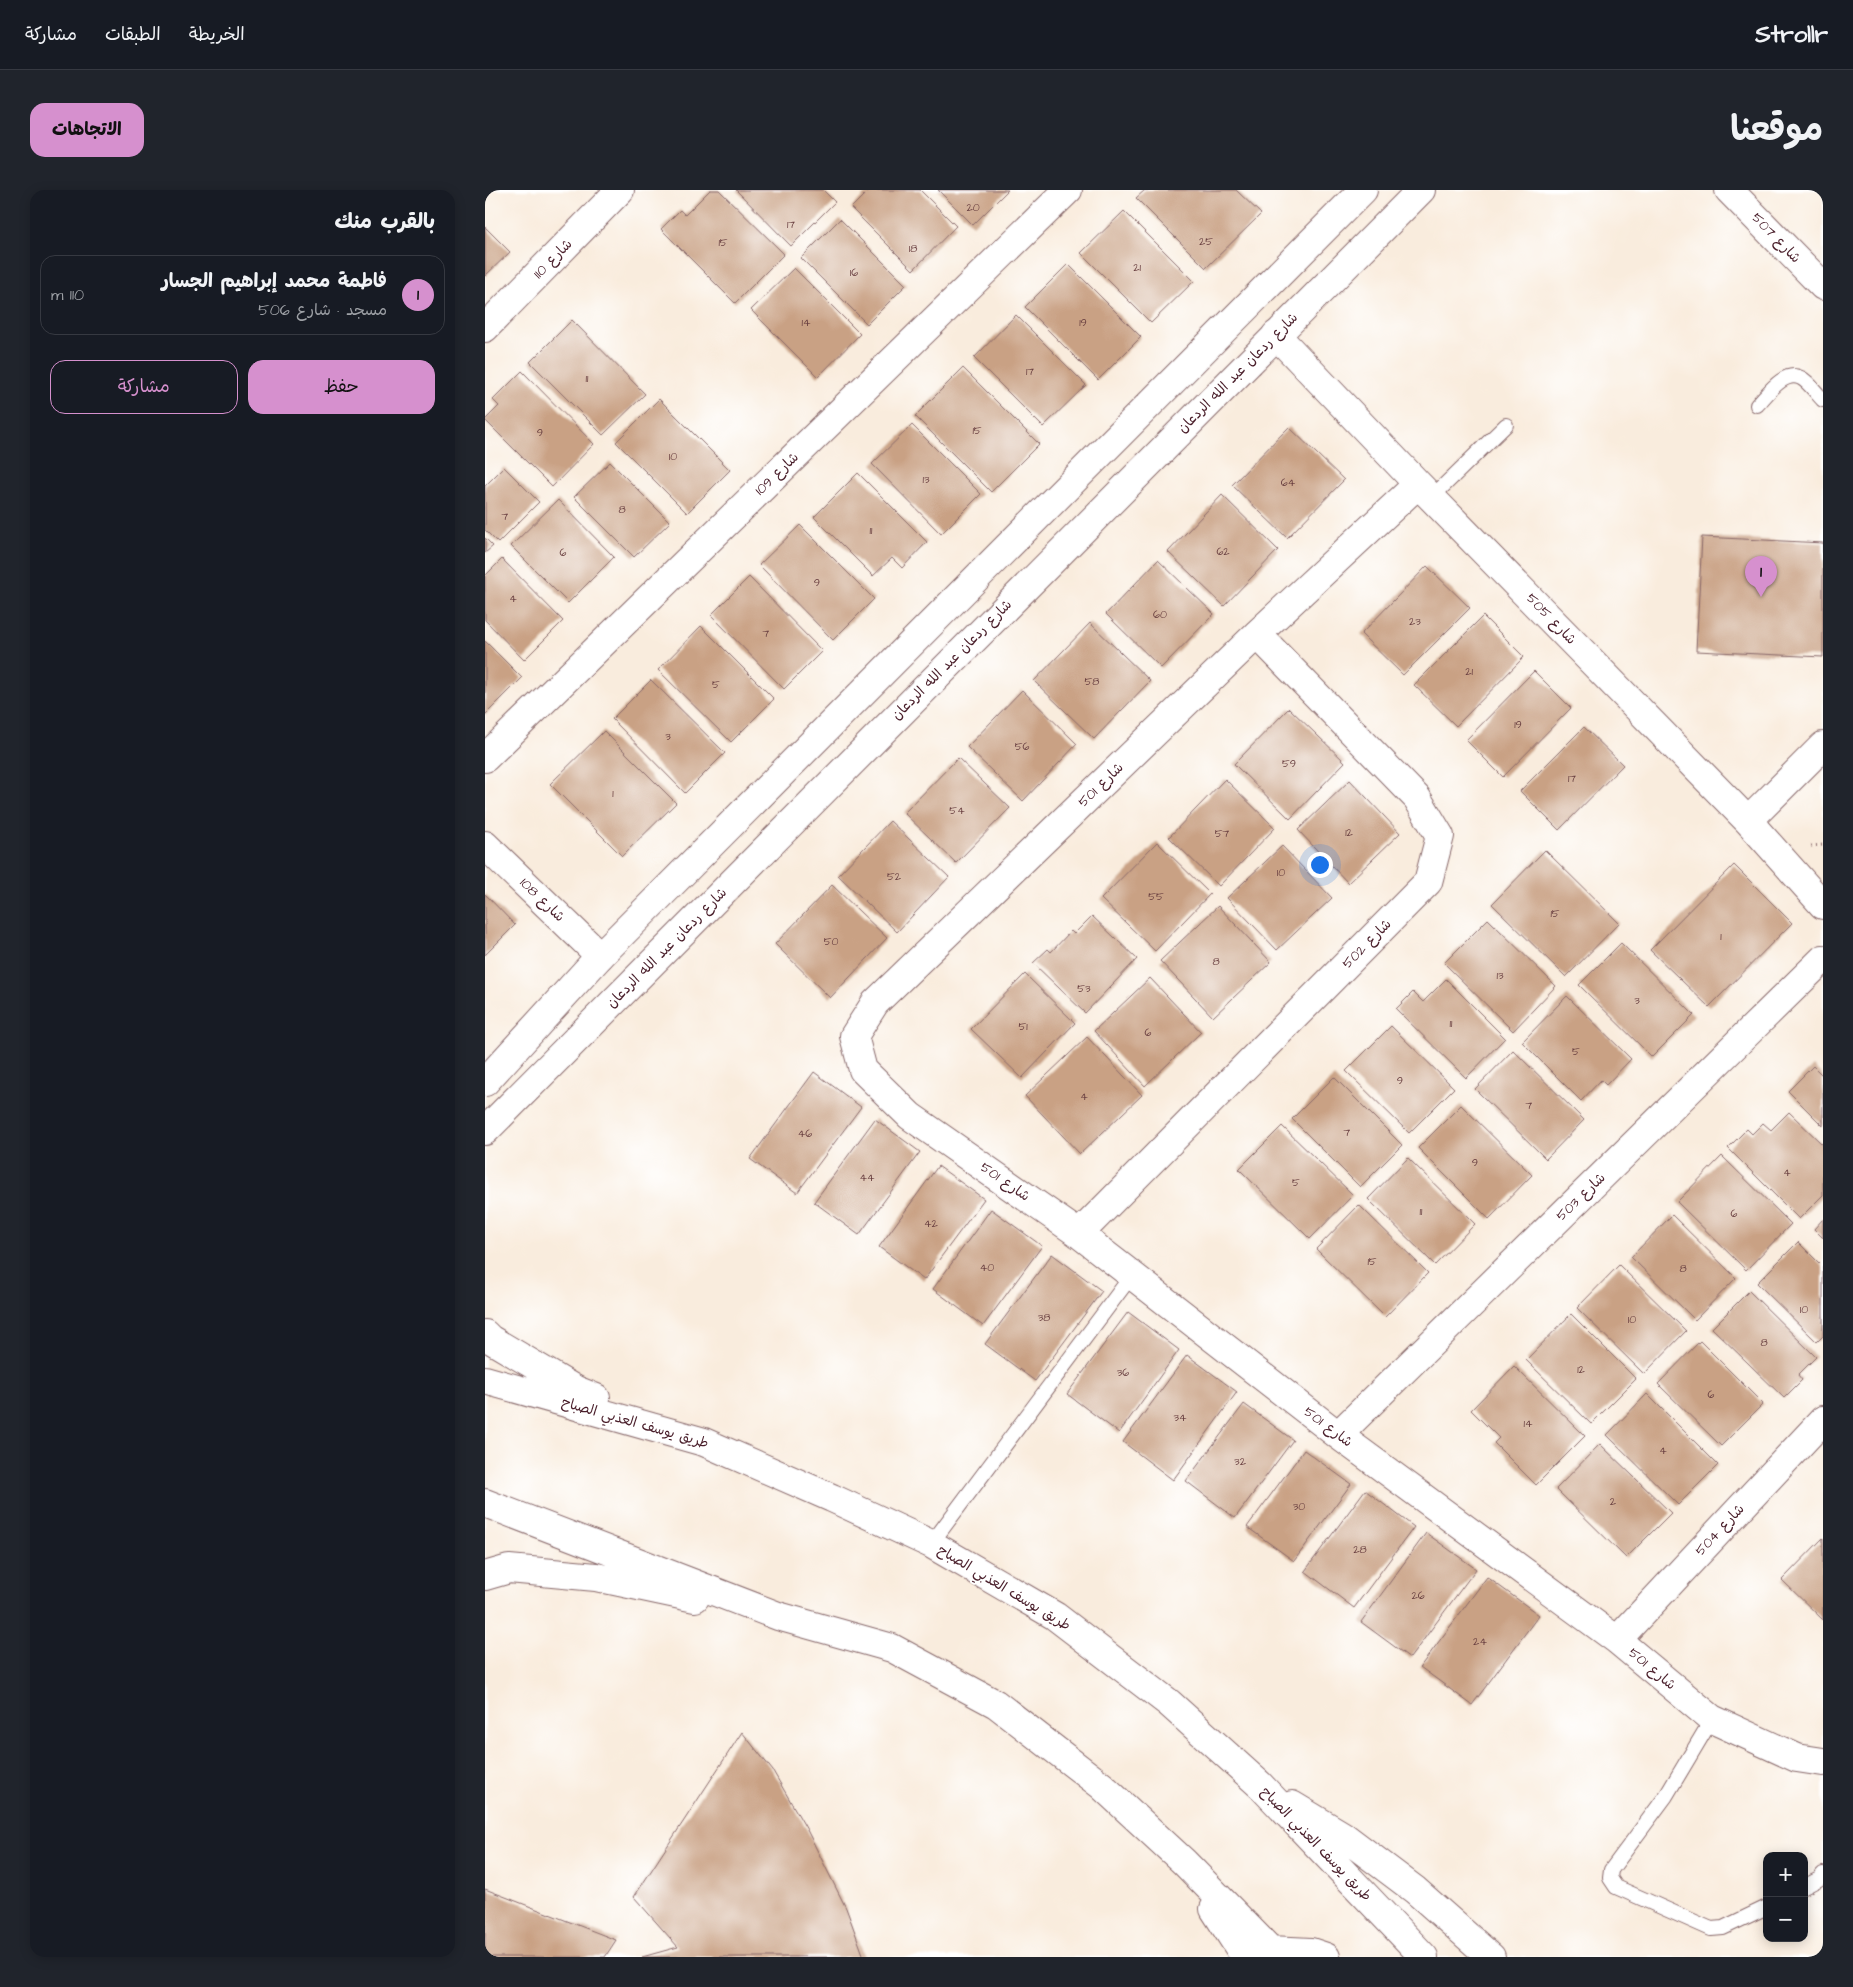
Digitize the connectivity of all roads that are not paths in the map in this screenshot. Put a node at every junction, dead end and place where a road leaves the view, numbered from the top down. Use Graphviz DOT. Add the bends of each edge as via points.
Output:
graph roads {
  1 [pos="620,190"];
  2 [pos="1069,190"];
  3 [pos="1363,190"];
  4 [pos="1421,190"];
  5 [pos="1729,190"];
  6 [pos="1823,286"];
  7 [pos="485,328"];
  8 [pos="1276,335"];
  9 [pos="1823,400"];
  10 [pos="1757,405"];
  11 [pos="1507,424"];
  12 [pos="1425,491"];
  13 [pos="980,576"];
  14 [pos="1007,604"];
  15 [pos="1257,634"];
  16 [pos="1823,746"];
  17 [pos="485,758"];
  18 [pos="1748,821"];
  19 [pos="485,844"];
  20 [pos="1823,904"];
  21 [pos="600,956"];
  22 [pos="1823,959"];
  23 [pos="485,1082"];
  24 [pos="485,1131"];
  25 [pos="1079,1234"];
  26 [pos="1132,1275"];
  27 [pos="485,1334"];
  28 [pos="485,1380"];
  29 [pos="1823,1420"];
  30 [pos="1338,1435"];
  31 [pos="704,1442"];
  32 [pos="485,1503"];
  33 [pos="931,1544"];
  34 [pos="485,1576"];
  35 [pos="777,1616"];
  36 [pos="1617,1640"];
  37 [pos="1712,1719"];
  38 [pos="1823,1762"];
  39 [pos="1260,1785"];
  40 [pos="1823,1874"];
  41 [pos="1808,1885"];
  42 [pos="1763,1909"];
  43 [pos="1264,1955"];
  44 [pos="1326,1957"];
  45 [pos="1424,1957"];
  46 [pos="1491,1957"];
  1 -- 7 [label="street, شارع 110"];
  2 -- 17 [label="street, شارع 109"];
  3 -- 13 [label="street"];
  4 -- 8 [label="street, شارع ردعان عبد الله الردعان"];
  5 -- 6 [label="street, شارع 507"];
  8 -- 12 [label="street, شارع 505"];
  8 -- 14 [label="street, شارع ردعان عبد الله الردعان"];
  9 -- 10 [label="lane" via="1800,378 1793,376 1783,379"];
  11 -- 12 [label="lane"];
  12 -- 15 [label="street, شارع 501"];
  12 -- 18 [label="street, شارع 505"];
  13 -- 14 [label="street"];
  13 -- 21 [label="street"];
  14 -- 24 [label="street, شارع ردعان عبد الله الردعان"];
  15 -- 25 [label="street, شارع 502" via="1417,798 1440,836 1428,882"];
  15 -- 25 [label="street, شارع 501" via="875,1003 854,1036 863,1070 910,1116"];
  16 -- 18 [label="street"];
  18 -- 20 [label="street, شارع 505"];
  19 -- 21 [label="street, شارع 108"];
  21 -- 23 [label="street"];
  22 -- 30 [label="street, شارع 503"];
  25 -- 26 [label="street, شارع 501"];
  26 -- 30 [label="street, شارع 501"];
  26 -- 33 [label="lane"];
  27 -- 31 [label="street" via="576,1390"];
  28 -- 31 [label="street, طريق يوسف العذبي الصباح"];
  29 -- 36 [label="street, شارع 504"];
  30 -- 36 [label="street, شارع 501"];
  31 -- 33 [label="street, طريق يوسف العذبي الصباح"];
  32 -- 35 [label="street"];
  33 -- 39 [label="street, طريق يوسف العذبي الصباح" via="1055,1616 1169,1703"];
  34 -- 35 [label="street" via="509,1569 596,1577"];
  35 -- 43 [label="street" via="892,1648 996,1704 1102,1786 1184,1862"];
  36 -- 37 [label="street, شارع 501"];
  37 -- 38 [label="street, شارع 501" via="1797,1758"];
  37 -- 42 [label="lane" via="1666,1796 1611,1870 1610,1878 1616,1887 1711,1928 1723,1928"];
  39 -- 45 [label="street, طريق يوسف العذبي الصباح"];
  39 -- 46 [label="street" via="1342,1835 1415,1890"];
  40 -- 41 [label="lane"];
  43 -- 44 [label="street" via="1311,1952"];
}
